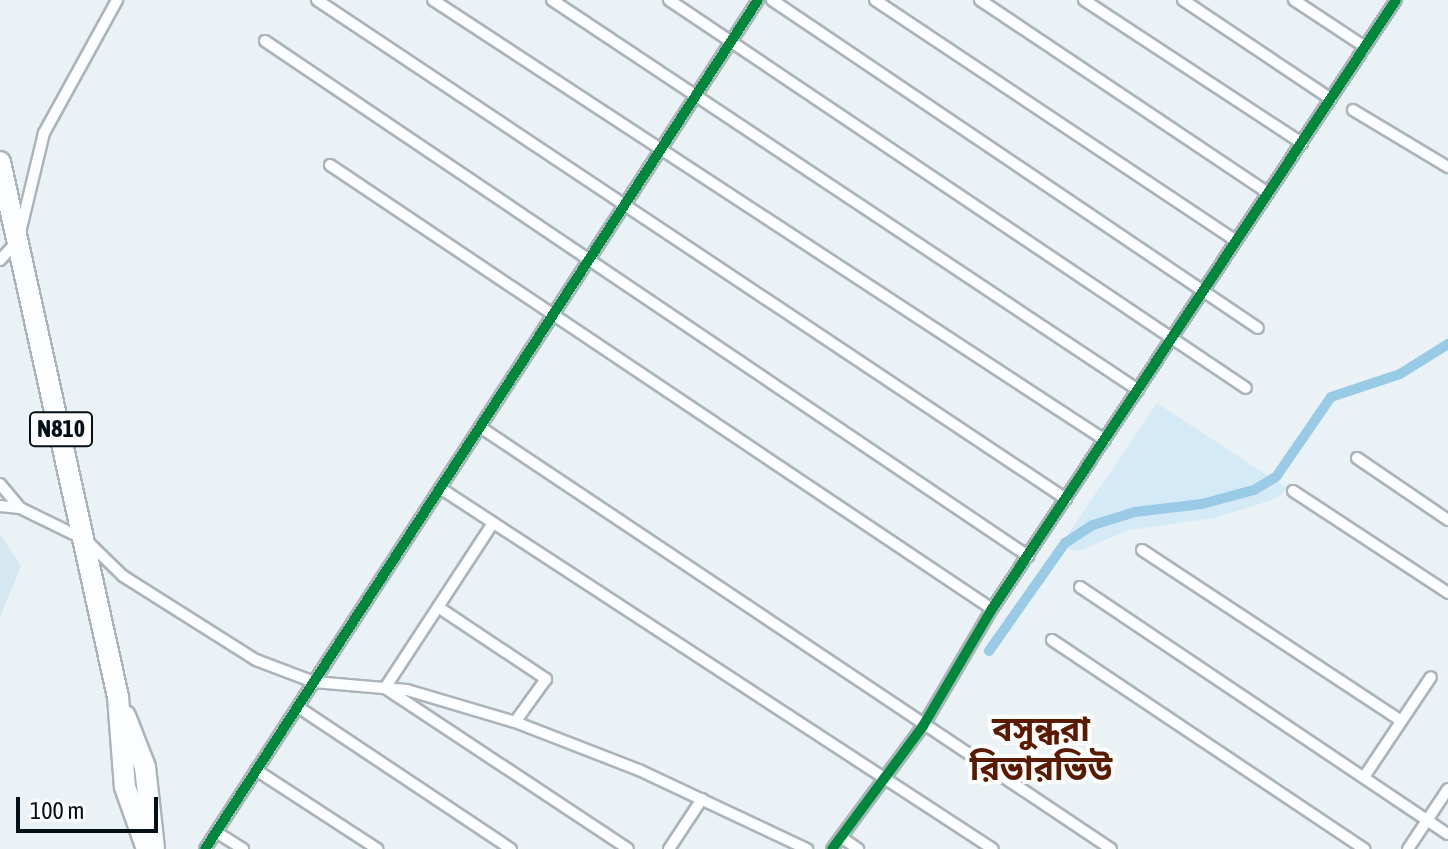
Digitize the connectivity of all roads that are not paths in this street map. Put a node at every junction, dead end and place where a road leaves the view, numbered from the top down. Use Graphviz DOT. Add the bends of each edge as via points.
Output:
graph roads {
  1 [pos="117,0"];
  2 [pos="317,0"];
  3 [pos="433,0"];
  4 [pos="552,0"];
  5 [pos="669,0"];
  6 [pos="758,0"];
  7 [pos="772,0"];
  8 [pos="875,0"];
  9 [pos="980,0"];
  10 [pos="1084,0"];
  11 [pos="1183,0"];
  12 [pos="1294,0"];
  13 [pos="1396,0"];
  14 [pos="265,41"];
  15 [pos="731,41"];
  16 [pos="1365,47"];
  17 [pos="696,95"];
  18 [pos="1331,99"];
  19 [pos="1353,110"];
  20 [pos="1302,143"];
  21 [pos="661,149"];
  22 [pos="0,162"];
  23 [pos="330,165"];
  24 [pos="1448,167"];
  25 [pos="1268,193"];
  26 [pos="624,205"];
  27 [pos="18,241"];
  28 [pos="1236,241"];
  29 [pos="590,259"];
  30 [pos="0,260"];
  31 [pos="1205,289"];
  32 [pos="553,314"];
  33 [pos="1258,328"];
  34 [pos="1172,339"];
  35 [pos="1246,388"];
  36 [pos="1138,390"];
  37 [pos="480,427"];
  38 [pos="1105,440"];
  39 [pos="1357,458"];
  40 [pos="0,484"];
  41 [pos="440,488"];
  42 [pos="1293,491"];
  43 [pos="1066,499"];
  44 [pos="0,506"];
  45 [pos="20,508"];
  46 [pos="1448,520"];
  47 [pos="493,523"];
  48 [pos="86,540"];
  49 [pos="1142,550"];
  50 [pos="1028,556"];
  51 [pos="1080,587"];
  52 [pos="1448,593"];
  53 [pos="438,607"];
  54 [pos="992,609"];
  55 [pos="1052,640"];
  56 [pos="1431,677"];
  57 [pos="314,682"];
  58 [pos="385,688"];
  59 [pos="118,697"];
  60 [pos="298,707"];
  61 [pos="1401,721"];
  62 [pos="515,722"];
  63 [pos="923,726"];
  64 [pos="256,770"];
  65 [pos="884,776"];
  66 [pos="1364,777"];
  67 [pos="1448,789"];
  68 [pos="702,799"];
  69 [pos="1427,820"];
  70 [pos="216,832"];
  71 [pos="1448,834"];
  72 [pos="841,837"];
  73 [pos="147,849"];
  74 [pos="154,849"];
  75 [pos="205,849"];
  76 [pos="243,849"];
  77 [pos="377,849"];
  78 [pos="511,849"];
  79 [pos="628,849"];
  80 [pos="669,849"];
  81 [pos="807,849"];
  82 [pos="832,849"];
  83 [pos="858,849"];
  84 [pos="993,849"];
  85 [pos="1111,849"];
  86 [pos="1364,849"];
  87 [pos="1408,849"];
  1 -- 27 [label="street" via="44,133"];
  2 -- 26 [label="street"];
  3 -- 21 [label="street"];
  4 -- 17 [label="street"];
  5 -- 15 [label="street"];
  6 -- 15 [label="street"];
  7 -- 31 [label="street"];
  8 -- 28 [label="street"];
  9 -- 25 [label="street"];
  10 -- 20 [label="street"];
  11 -- 18 [label="street"];
  12 -- 16 [label="street"];
  13 -- 16 [label="street"];
  14 -- 29 [label="street"];
  15 -- 17 [label="street"];
  15 -- 34 [label="street"];
  16 -- 18 [label="street"];
  17 -- 21 [label="street"];
  17 -- 36 [label="street"];
  18 -- 20 [label="street"];
  19 -- 24 [label="street"];
  20 -- 25 [label="street"];
  21 -- 26 [label="street"];
  21 -- 38 [label="street"];
  22 -- 27 [label="highway, N810"];
  23 -- 32 [label="street"];
  25 -- 28 [label="street"];
  26 -- 29 [label="street"];
  26 -- 43 [label="street"];
  27 -- 30 [label="street"];
  27 -- 48 [label="highway, N810"];
  28 -- 31 [label="street"];
  29 -- 32 [label="street"];
  29 -- 50 [label="street"];
  31 -- 33 [label="street"];
  31 -- 34 [label="street"];
  32 -- 37 [label="street"];
  32 -- 54 [label="street"];
  34 -- 35 [label="street"];
  34 -- 36 [label="street"];
  36 -- 38 [label="street"];
  37 -- 41 [label="street"];
  37 -- 63 [label="street"];
  38 -- 43 [label="street"];
  39 -- 46 [label="street"];
  40 -- 45 [label="street"];
  41 -- 47 [label="street"];
  41 -- 57 [label="street"];
  42 -- 52 [label="street"];
  43 -- 50 [label="street"];
  44 -- 45 [label="street"];
  45 -- 48 [label="street"];
  47 -- 53 [label="street"];
  47 -- 65 [label="street"];
  48 -- 57 [label="street" via="123,576 256,660"];
  48 -- 59 [label="highway, N810"];
  49 -- 61 [label="street"];
  50 -- 54 [label="street"];
  51 -- 66 [label="street"];
  53 -- 58 [label="street"];
  53 -- 62 [label="street" via="546,679"];
  54 -- 63 [label="street"];
  55 -- 86 [label="street"];
  56 -- 61 [label="street"];
  57 -- 58 [label="street"];
  57 -- 60 [label="street"];
  58 -- 62 [label="street" via="440,697"];
  58 -- 79 [label="street"];
  59 -- 73 [label="highway, N810" via="125,787"];
  59 -- 74 [label="highway, N810" via="145,767"];
  60 -- 64 [label="street"];
  60 -- 78 [label="street"];
  61 -- 66 [label="street"];
  62 -- 68 [label="street"];
  63 -- 65 [label="street"];
  63 -- 85 [label="street"];
  64 -- 70 [label="street"];
  64 -- 77 [label="street"];
  65 -- 72 [label="street"];
  65 -- 84 [label="street"];
  66 -- 69 [label="street"];
  67 -- 69 [label="street"];
  68 -- 80 [label="street"];
  68 -- 81 [label="street"];
  69 -- 71 [label="street"];
  69 -- 87 [label="street"];
  70 -- 75 [label="street"];
  70 -- 76 [label="street"];
  72 -- 82 [label="street"];
  72 -- 83 [label="street"];
}
